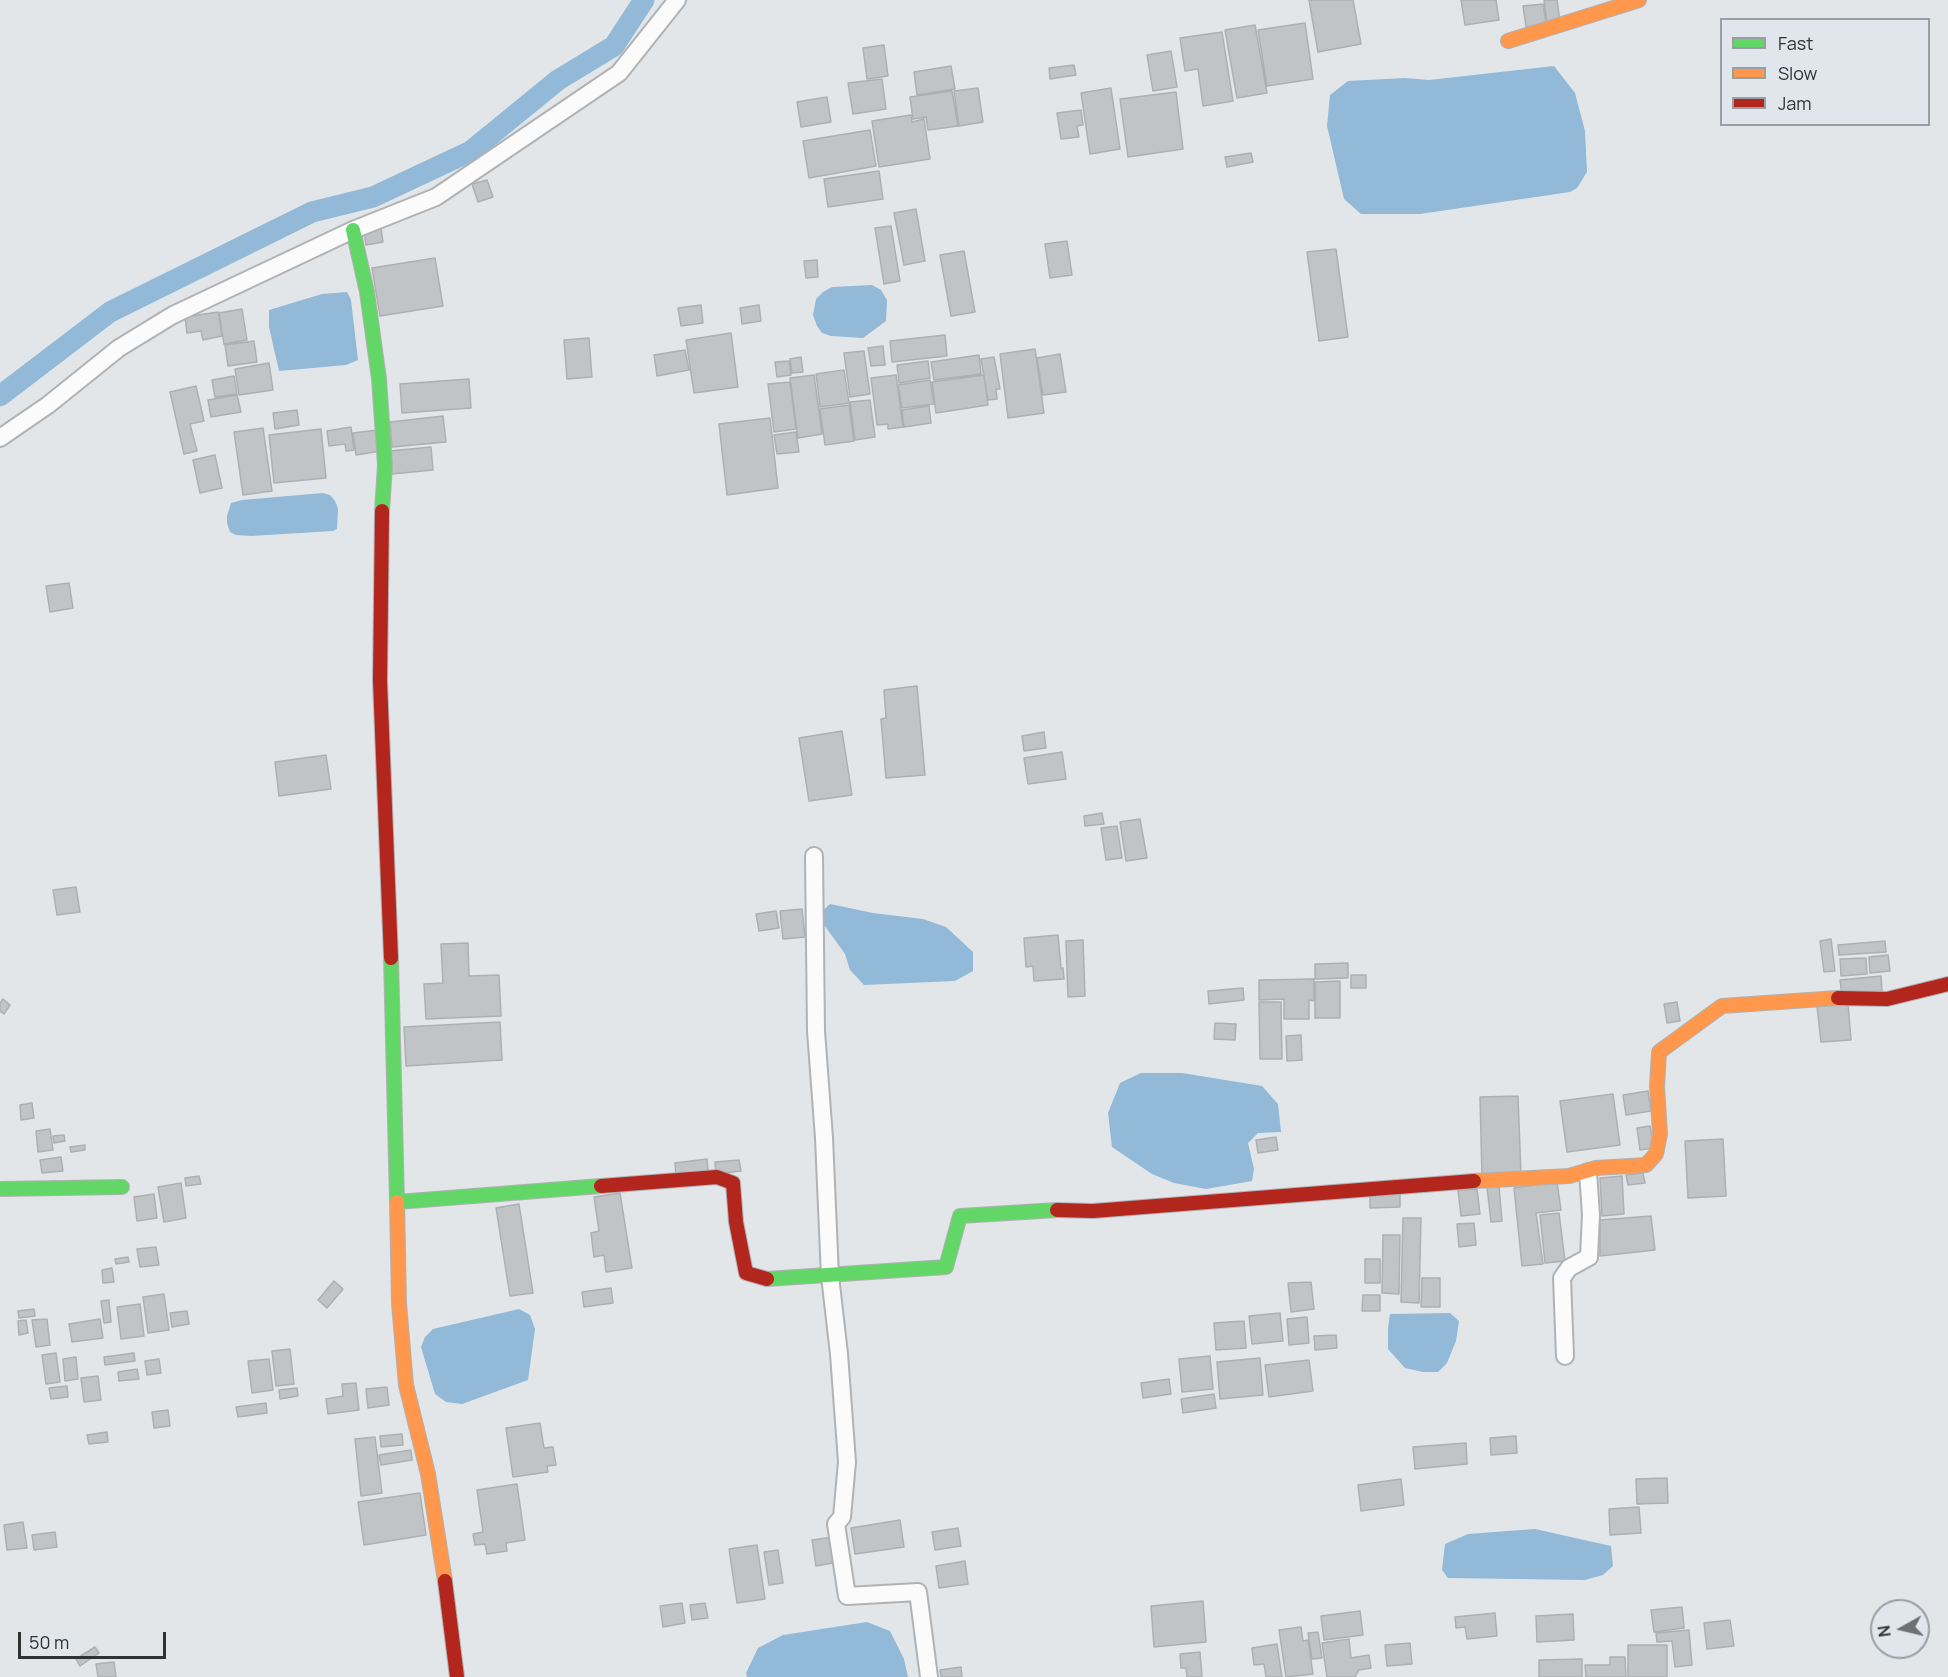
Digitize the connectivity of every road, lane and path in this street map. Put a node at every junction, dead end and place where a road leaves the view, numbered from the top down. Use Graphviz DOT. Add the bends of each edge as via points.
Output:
graph roads {
  1 [pos="677,0"];
  2 [pos="1639,0"];
  3 [pos="1508,41"];
  4 [pos="353,230"];
  5 [pos="0,438"];
  6 [pos="814,856"];
  7 [pos="1948,984"];
  8 [pos="1588,1172"];
  9 [pos="122,1187"];
  10 [pos="0,1189"];
  11 [pos="397,1202"];
  12 [pos="830,1276"];
  13 [pos="1565,1356"];
  14 [pos="457,1677"];
  15 [pos="930,1677"];
  1 -- 4 [label="street" via="619,73 436,197"];
  2 -- 3 [label="street"];
  4 -- 5 [label="street" via="173,315 119,348"];
  4 -- 11 [label="street" via="367,292 379,379 385,465 380,681"];
  6 -- 12 [label="street" via="816,1031"];
  7 -- 8 [label="street" via="1887,999 1824,998 1722,1006 1659,1052 1656,1154 1646,1165 1596,1168"];
  8 -- 12 [label="street" via="1093,1211 960,1216 946,1267"];
  8 -- 13 [label="street" via="1589,1257 1569,1268 1562,1278"];
  9 -- 10 [label="street"];
  11 -- 12 [label="street" via="717,1177 733,1183 746,1273 770,1280"];
  11 -- 14 [label="street" via="405,1384 428,1474"];
  12 -- 15 [label="street" via="847,1462 843,1517 836,1524 847,1596 918,1592"];
}
